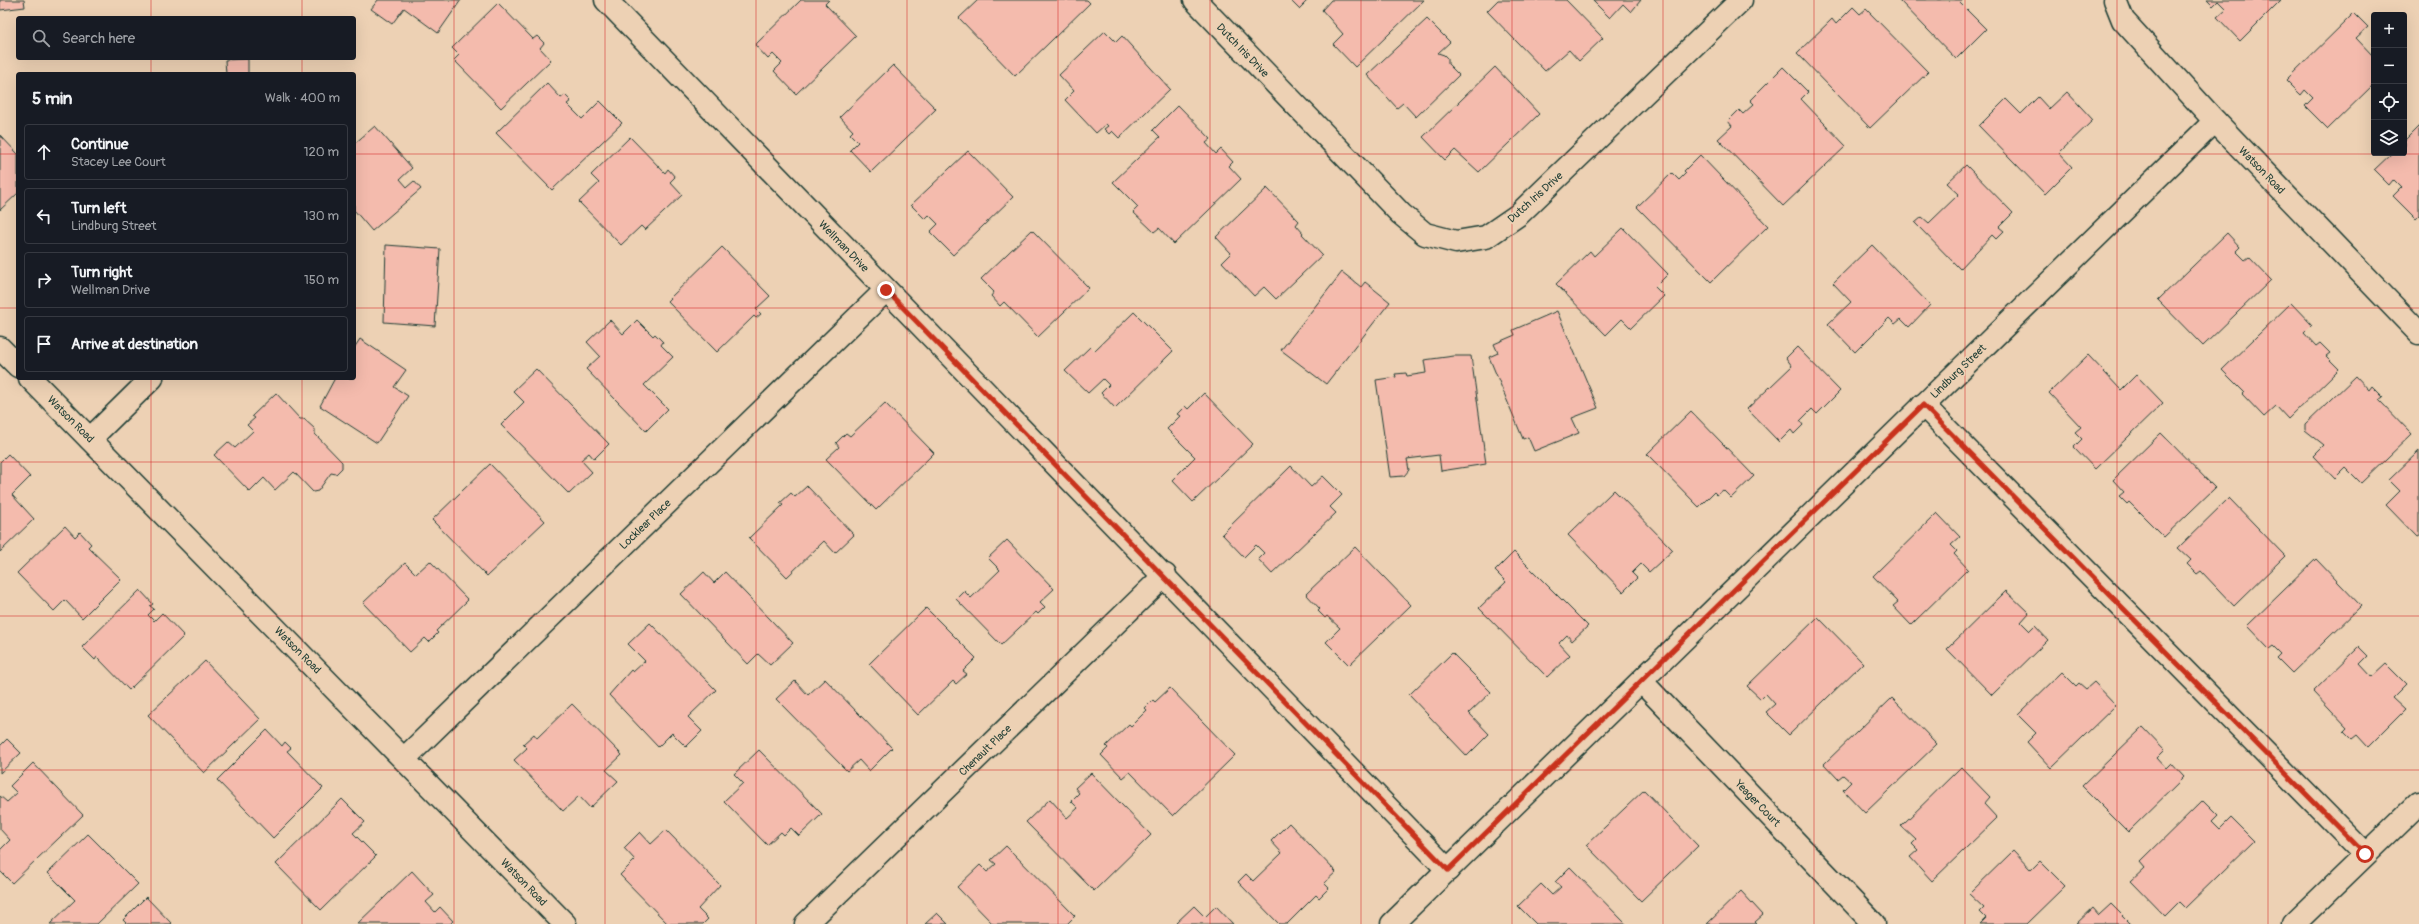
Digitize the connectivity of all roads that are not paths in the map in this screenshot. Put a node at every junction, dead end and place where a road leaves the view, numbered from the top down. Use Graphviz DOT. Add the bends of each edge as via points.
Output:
graph roads {
  1 [pos="606,0"];
  2 [pos="1195,0"];
  3 [pos="1741,0"];
  4 [pos="2103,0"];
  5 [pos="2115,0"];
  6 [pos="2123,20"];
  7 [pos="2215,121"];
  8 [pos="886,290"];
  9 [pos="2419,333"];
  10 [pos="0,348"];
  11 [pos="16,364"];
  12 [pos="32,380"];
  13 [pos="150,380"];
  14 [pos="1923,405"];
  15 [pos="90,439"];
  16 [pos="1165,576"];
  17 [pos="1642,682"];
  18 [pos="404,758"];
  19 [pos="2419,803"];
  20 [pos="2365,854"];
  21 [pos="1448,870"];
  22 [pos="565,924"];
  23 [pos="806,924"];
  24 [pos="1392,924"];
  25 [pos="1874,924"];
  26 [pos="2294,924"];
  1 -- 8 [label="street, Wellman Drive"];
  2 -- 3 [label="street, Dutch Iris Drive" via="1401,214 1425,234 1456,242 1486,237 1518,215"];
  4 -- 6 [label="street"];
  5 -- 6 [label="street, Watson Road"];
  6 -- 7 [label="street, Watson Road"];
  7 -- 9 [label="street, Watson Road"];
  7 -- 14 [label="street, Lindburg Street"];
  8 -- 16 [label="street, Wellman Drive"];
  8 -- 18 [label="street, Locklear Place"];
  10 -- 11 [label="street"];
  12 -- 15 [label="street, Watson Road"];
  13 -- 15 [label="street"];
  14 -- 17 [label="street, Lindburg Street"];
  14 -- 20 [label="street"];
  15 -- 18 [label="street, Watson Road"];
  16 -- 21 [label="street, Wellman Drive"];
  16 -- 23 [label="street, Chenault Place"];
  17 -- 21 [label="street, Lindburg Street"];
  17 -- 25 [label="street, Yeager Court"];
  18 -- 22 [label="street, Watson Road"];
  19 -- 20 [label="street"];
  20 -- 26 [label="street"];
  21 -- 24 [label="street, Lindburg Street"];
}
